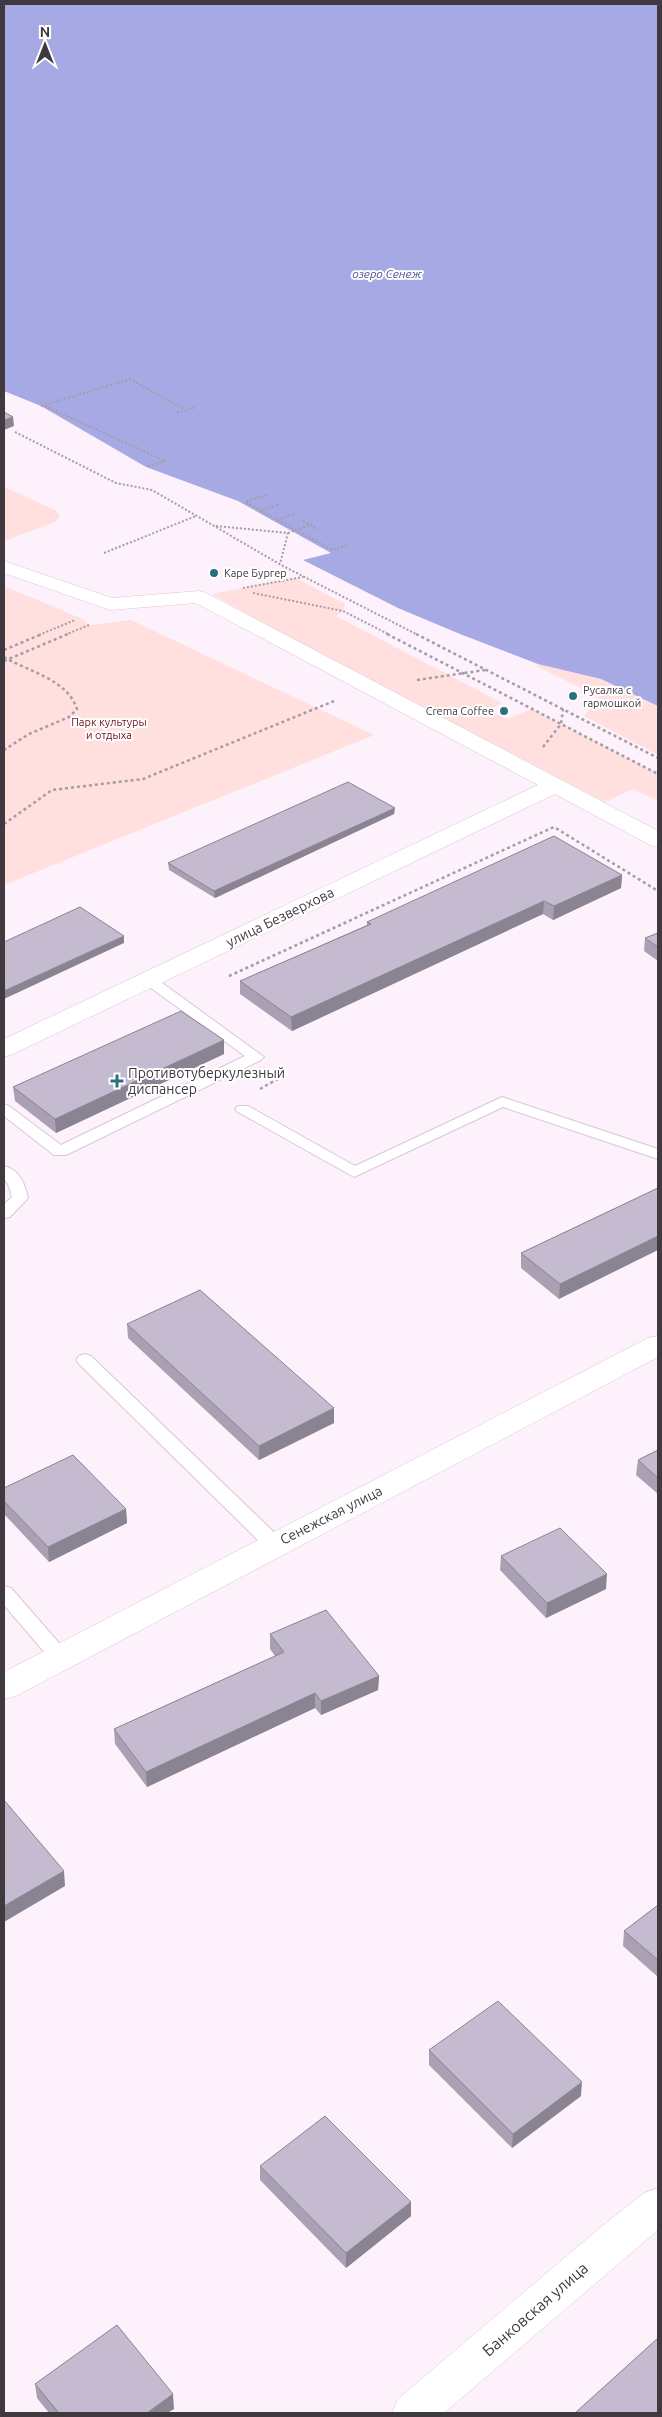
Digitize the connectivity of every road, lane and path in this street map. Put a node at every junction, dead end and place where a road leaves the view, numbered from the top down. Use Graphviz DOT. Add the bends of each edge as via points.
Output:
graph roads {
  1 [pos="196,407"];
  2 [pos="186,410"];
  3 [pos="177,413"];
  4 [pos="15,432"];
  5 [pos="146,467"];
  6 [pos="267,495"];
  7 [pos="280,504"];
  8 [pos="260,511"];
  9 [pos="296,513"];
  10 [pos="197,516"];
  11 [pos="276,520"];
  12 [pos="303,522"];
  13 [pos="310,525"];
  14 [pos="213,526"];
  15 [pos="318,529"];
  16 [pos="295,530"];
  17 [pos="288,532"];
  18 [pos="348,545"];
  19 [pos="104,553"];
  20 [pos="280,564"];
  21 [pos="4,567"];
  22 [pos="304,577"];
  23 [pos="80,618"];
  24 [pos="4,650"];
  25 [pos="4,657"];
  26 [pos="485,670"];
  27 [pos="463,673"];
  28 [pos="369,687"];
  29 [pos="564,710"];
  30 [pos="561,724"];
  31 [pos="4,750"];
  32 [pos="658,758"];
  33 [pos="526,770"];
  34 [pos="658,774"];
  35 [pos="556,786"];
  36 [pos="4,824"];
  37 [pos="658,840"];
  38 [pos="658,891"];
  39 [pos="148,980"];
  40 [pos="176,999"];
  41 [pos="4,1049"];
  42 [pos="4,1109"];
  43 [pos="243,1109"];
  44 [pos="658,1154"];
  45 [pos="4,1171"];
  46 [pos="4,1213"];
  47 [pos="658,1345"];
  48 [pos="85,1360"];
  49 [pos="274,1544"];
  50 [pos="4,1593"];
  51 [pos="59,1656"];
  52 [pos="4,1687"];
  53 [pos="658,2206"];
  54 [pos="413,2413"];
  1 -- 2 [label="path"];
  2 -- 3 [label="path"];
  2 -- 5 [label="path" via="130,379 43,406 165,461"];
  4 -- 10 [label="path" via="116,483 152,490"];
  6 -- 8 [label="path" via="245,502"];
  7 -- 8 [label="path"];
  8 -- 11 [label="path"];
  9 -- 11 [label="path"];
  10 -- 14 [label="path"];
  10 -- 19 [label="path"];
  11 -- 16 [label="path"];
  12 -- 13 [label="path"];
  13 -- 15 [label="path"];
  13 -- 16 [label="path"];
  14 -- 17 [label="path"];
  14 -- 20 [label="path"];
  16 -- 17 [label="path"];
  16 -- 18 [label="path" via="332,550"];
  17 -- 20 [label="path"];
  20 -- 22 [label="path"];
  21 -- 28 [label="street" via="110,604 199,597"];
  22 -- 26 [label="path"];
  22 -- 27 [label="path" via="235,589 343,610"];
  23 -- 24 [label="path"];
  25 -- 31 [label="path" via="61,686 76,701 77,708 69,717 29,734"];
  26 -- 27 [label="path"];
  26 -- 29 [label="path"];
  27 -- 28 [label="path"];
  27 -- 30 [label="path"];
  28 -- 33 [label="street"];
  28 -- 36 [label="path" via="143,779 52,790"];
  29 -- 30 [label="path"];
  29 -- 32 [label="path"];
  30 -- 33 [label="path"];
  30 -- 34 [label="path"];
  33 -- 35 [label="street"];
  35 -- 37 [label="street"];
  35 -- 39 [label="street, улица Безверхова"];
  38 -- 40 [label="path" via="554,827"];
  39 -- 40 [label="lane"];
  39 -- 41 [label="street, улица Безверхова"];
  40 -- 42 [label="lane" via="256,1057 60,1152"];
  43 -- 44 [label="lane" via="354,1172 502,1102"];
  45 -- 46 [label="lane" via="16,1182 20,1198"];
  47 -- 49 [label="street, Сенежская улица"];
  48 -- 49 [label="lane"];
  49 -- 51 [label="street, Сенежская улица"];
  50 -- 51 [label="lane"];
  51 -- 52 [label="street, Сенежская улица"];
  53 -- 54 [label="street, Банковская улица"];
}
